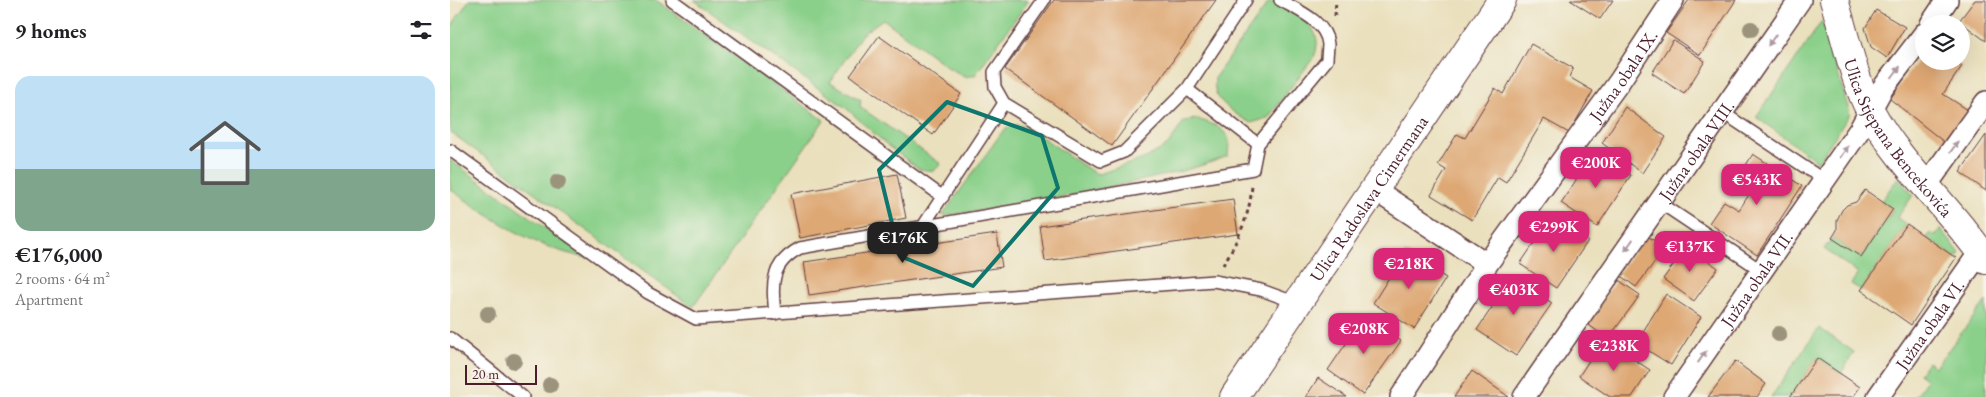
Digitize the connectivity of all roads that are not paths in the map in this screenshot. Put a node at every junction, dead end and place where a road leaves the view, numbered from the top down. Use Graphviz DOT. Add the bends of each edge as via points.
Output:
graph roads {
  1 [pos="672,0"];
  2 [pos="1044,0"];
  3 [pos="1246,0"];
  4 [pos="1280,0"];
  5 [pos="1502,0"];
  6 [pos="1673,0"];
  7 [pos="1800,0"];
  8 [pos="1834,0"];
  9 [pos="1947,0"];
  10 [pos="1937,15"];
  11 [pos="1915,46"];
  12 [pos="1187,89"];
  13 [pos="1986,102"];
  14 [pos="1004,103"];
  15 [pos="1722,112"];
  16 [pos="1871,112"];
  17 [pos="1258,144"];
  18 [pos="450,150"];
  19 [pos="1824,180"];
  20 [pos="1926,186"];
  21 [pos="1375,190"];
  22 [pos="943,197"];
  23 [pos="1659,202"];
  24 [pos="923,226"];
  25 [pos="1983,256"];
  26 [pos="1487,264"];
  27 [pos="1762,271"];
  28 [pos="1297,303"];
  29 [pos="775,314"];
  30 [pos="450,338"];
  31 [pos="523,397"];
  32 [pos="1234,397"];
  33 [pos="1401,397"];
  34 [pos="1524,397"];
  35 [pos="1674,397"];
  36 [pos="1878,397"];
  1 -- 22 [label="lane"];
  2 -- 14 [label="lane" via="994,72 995,87"];
  3 -- 12 [label="lane"];
  4 -- 17 [label="lane" via="1311,18 1323,30 1328,43 1326,60"];
  5 -- 21 [label="street, Ulica Radoslava Cimermana"];
  6 -- 26 [label="street, Južna obala IX."];
  7 -- 15 [label="street, Južna obala VIII., one-way"];
  8 -- 16 [label="street, Ulica Stjepana Bencekovića"];
  9 -- 10 [label="street"];
  16 -- 11 [label="street, Južna obala VII., one-way" via="1882,90"];
  12 -- 14 [label="lane" via="1124,152 1101,161"];
  12 -- 17 [label="lane"];
  20 -- 13 [label="street, one-way"];
  14 -- 22 [label="lane"];
  15 -- 19 [label="lane"];
  15 -- 23 [label="street, Južna obala VIII."];
  19 -- 16 [label="street, Južna obala VII., one-way"];
  16 -- 20 [label="street, Ulica Stjepana Bencekovića"];
  17 -- 24 [label="lane" via="1253,169"];
  18 -- 29 [label="lane" via="648,293 696,319"];
  19 -- 27 [label="street, Južna obala VII."];
  20 -- 25 [label="street, Ulica Stjepana Bencekovića"];
  21 -- 26 [label="street"];
  21 -- 28 [label="street, Ulica Radoslava Cimermana"];
  22 -- 24 [label="lane"];
  23 -- 27 [label="lane"];
  23 -- 34 [label="street, Južna obala VIII., one-way"];
  24 -- 29 [label="lane" via="800,248 787,255 772,283"];
  25 -- 36 [label="street, Južna obala VI."];
  26 -- 33 [label="street, Južna obala IX."];
  35 -- 27 [label="street, Južna obala VII., one-way"];
  28 -- 29 [label="lane" via="1261,290 1214,281"];
  28 -- 32 [label="street, Ulica Radoslava Cimermana"];
  30 -- 31 [label="lane"];
}
